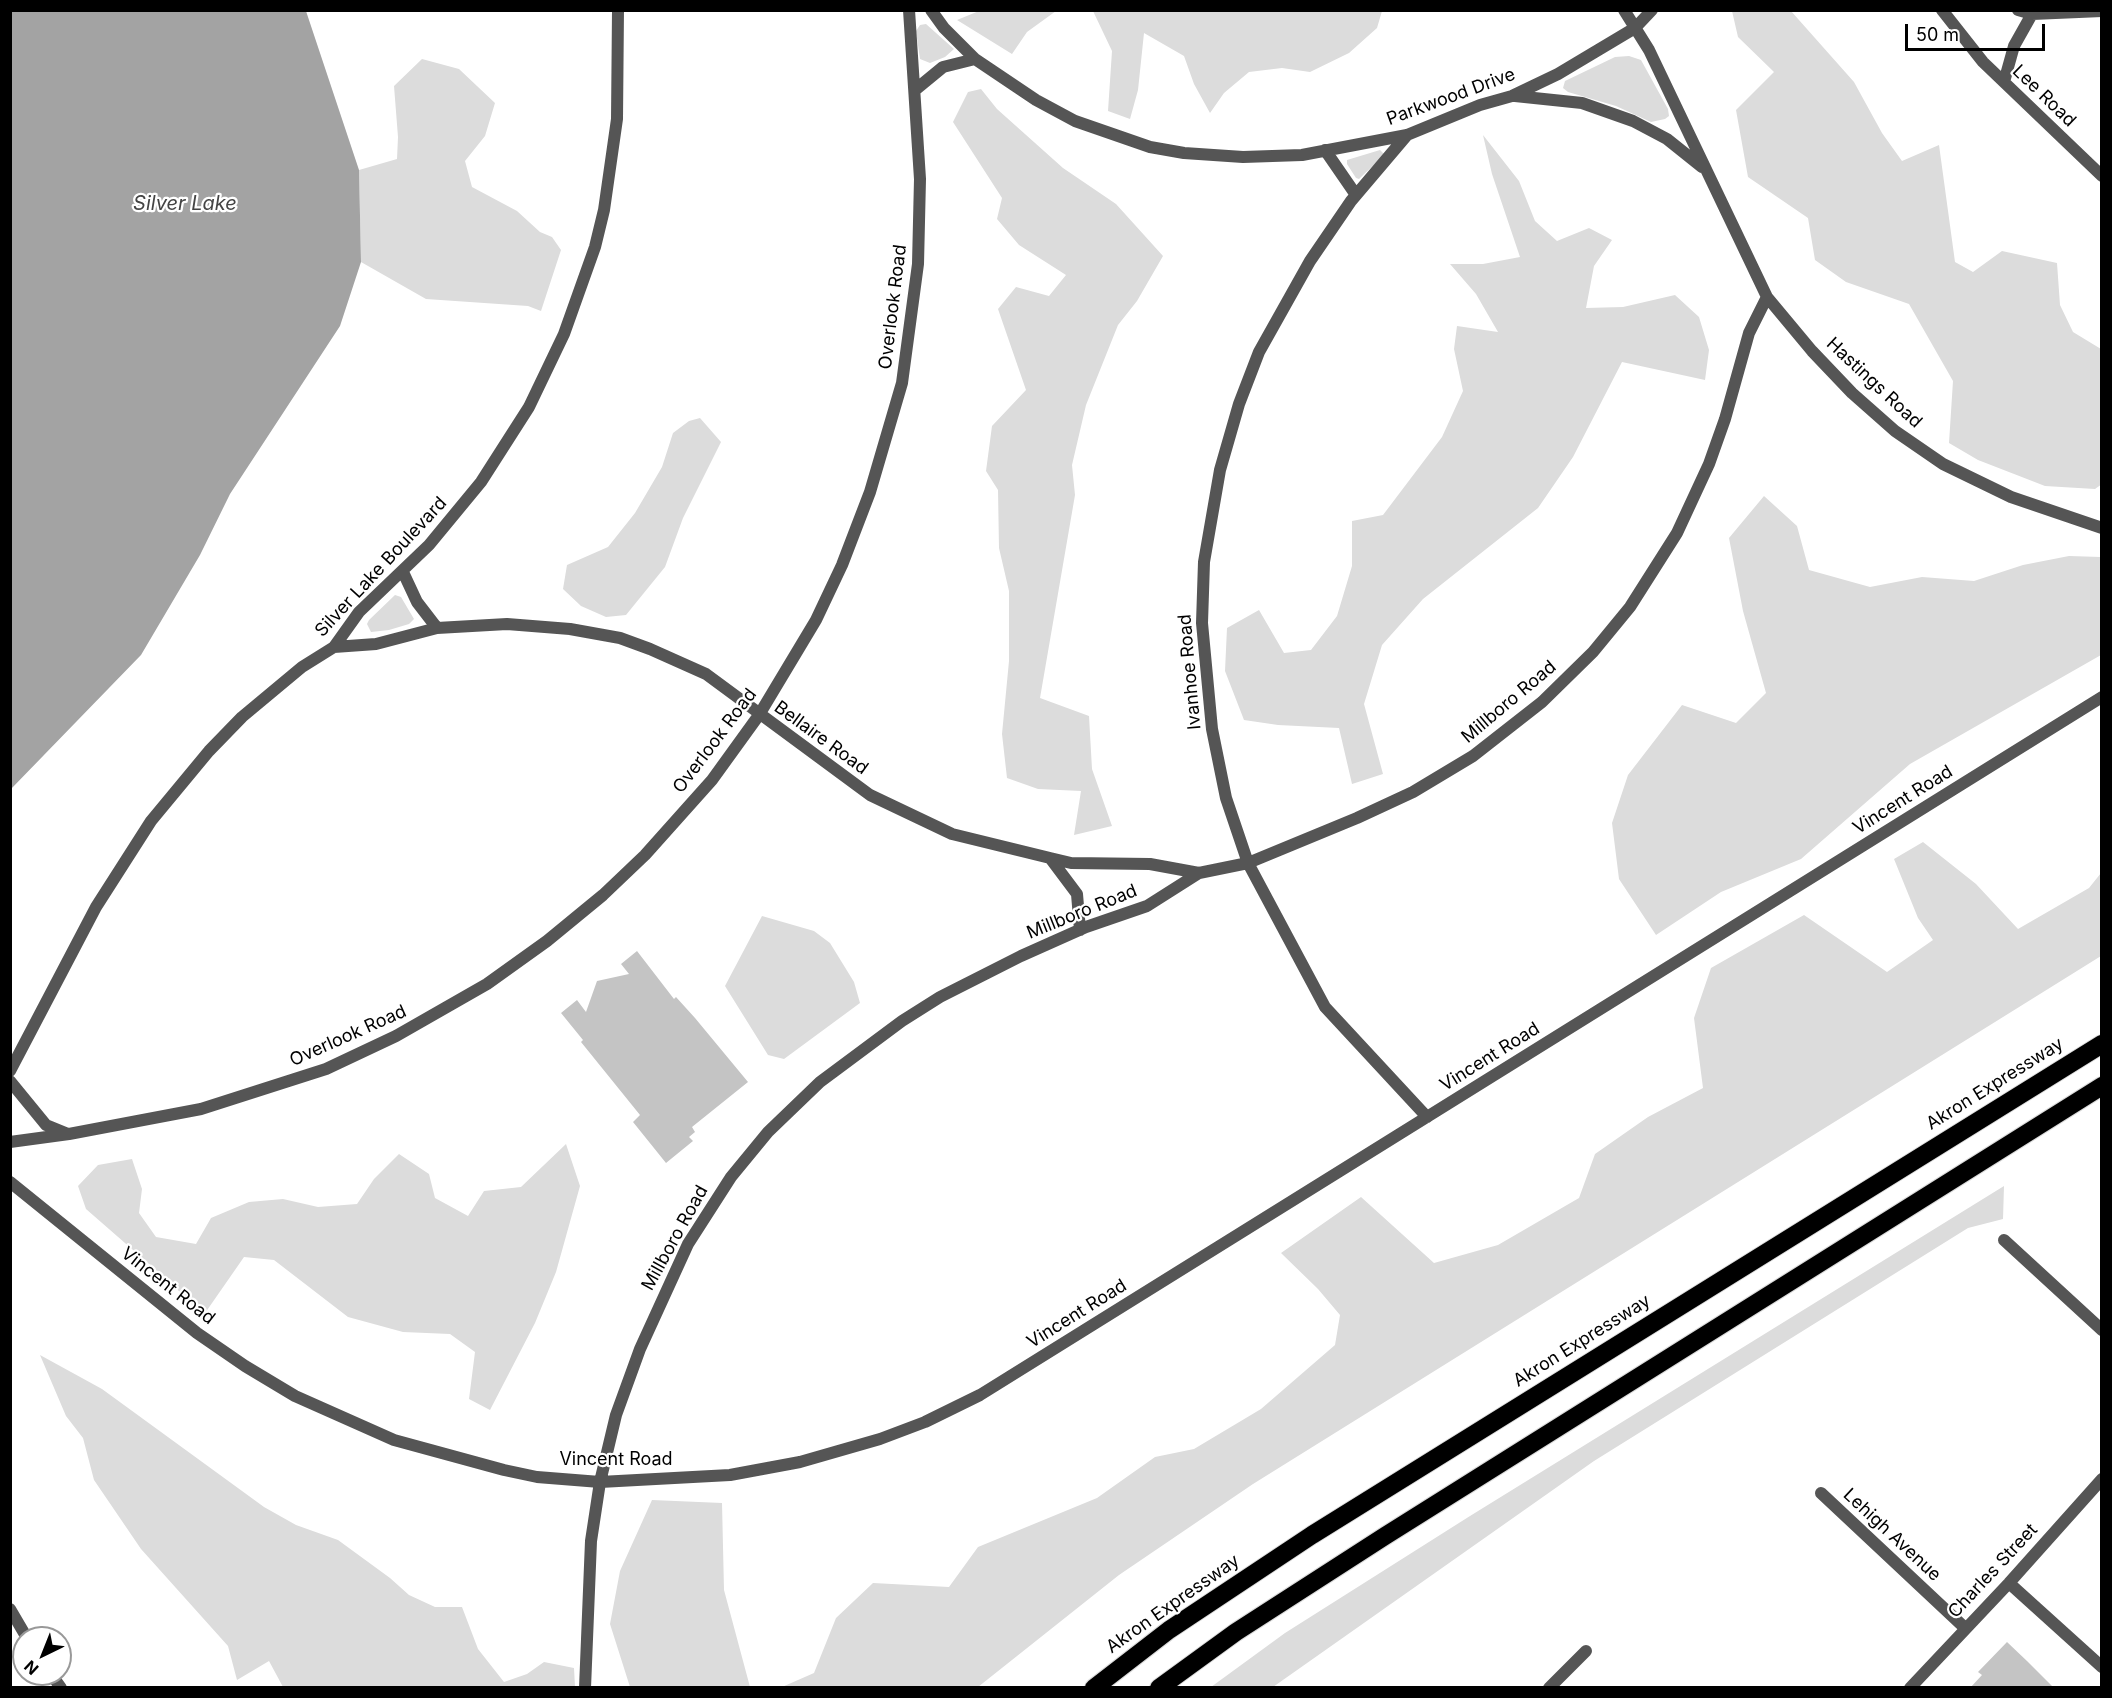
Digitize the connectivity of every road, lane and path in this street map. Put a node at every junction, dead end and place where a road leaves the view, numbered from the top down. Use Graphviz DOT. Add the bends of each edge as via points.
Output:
graph roads {
  1 [pos="618,10"];
  2 [pos="909,10"];
  3 [pos="931,10"];
  4 [pos="1624,10"];
  5 [pos="1652,10"];
  6 [pos="1942,10"];
  7 [pos="2018,10"];
  8 [pos="2102,11"];
  9 [pos="2032,14"];
  10 [pos="1635,28"];
  11 [pos="975,59"];
  12 [pos="2004,82"];
  13 [pos="915,90"];
  14 [pos="1512,96"];
  15 [pos="1407,135"];
  16 [pos="1325,150"];
  17 [pos="1707,171"];
  18 [pos="2102,176"];
  19 [pos="1356,195"];
  20 [pos="1767,297"];
  21 [pos="2102,528"];
  22 [pos="403,572"];
  23 [pos="437,628"];
  24 [pos="334,647"];
  25 [pos="2102,697"];
  26 [pos="759,715"];
  27 [pos="1050,858"];
  28 [pos="1248,863"];
  29 [pos="1199,873"];
  30 [pos="1080,930"];
  31 [pos="2102,1044"];
  32 [pos="10,1071"];
  33 [pos="10,1081"];
  34 [pos="2102,1086"];
  35 [pos="1426,1117"];
  36 [pos="69,1134"];
  37 [pos="10,1142"];
  38 [pos="10,1182"];
  39 [pos="2004,1240"];
  40 [pos="2102,1330"];
  41 [pos="2102,1479"];
  42 [pos="600,1482"];
  43 [pos="1821,1493"];
  44 [pos="2009,1583"];
  45 [pos="10,1609"];
  46 [pos="20,1626"];
  47 [pos="1965,1628"];
  48 [pos="1586,1651"];
  49 [pos="2102,1667"];
  50 [pos="585,1688"];
  51 [pos="1094,1688"];
  52 [pos="1159,1688"];
  53 [pos="1549,1688"];
  54 [pos="1910,1688"];
  1 -- 22 [label="street, Silver Lake Boulevard" via="617,119 604,210 564,334 510,440 457,512"];
  2 -- 13 [label="street, Overlook Road"];
  3 -- 11 [label="street, Parkwood Drive"];
  4 -- 10 [label="street, Hastings Road"];
  5 -- 10 [label="street, Parkwood Drive"];
  6 -- 12 [label="street, Lee Road" via="1968,46"];
  7 -- 9 [label="street"];
  8 -- 9 [label="street"];
  9 -- 12 [label="street" via="2014,46"];
  10 -- 14 [label="street, Parkwood Drive" via="1558,74"];
  10 -- 17 [label="street, Hastings Road"];
  11 -- 13 [label="street" via="943,67"];
  11 -- 16 [label="street, Parkwood Drive" via="1075,121 1150,147 1243,157"];
  12 -- 18 [label="street, Lee Road"];
  13 -- 26 [label="street, Overlook Road" via="920,179 918,264 902,383 870,492 842,565 809,634"];
  14 -- 15 [label="street, Parkwood Drive"];
  14 -- 17 [label="street, Hastings Road" via="1582,103 1633,121 1667,139"];
  15 -- 16 [label="street, Parkwood Drive"];
  15 -- 19 [label="street, Ivanhoe Road"];
  16 -- 19 [label="street"];
  17 -- 20 [label="street, Hastings Road"];
  19 -- 28 [label="street, Ivanhoe Road" via="1310,261 1259,352 1239,404 1209,524 1202,590 1205,685 1226,798"];
  20 -- 21 [label="street, Hastings Road" via="1852,393 1918,448 2011,497"];
  20 -- 28 [label="street, Millboro Road" via="1749,333 1725,419 1691,506 1655,571 1593,652 1508,730 1435,779 1357,818"];
  22 -- 23 [label="street" via="417,602"];
  22 -- 24 [label="street, Silver Lake Boulevard" via="359,612"];
  23 -- 24 [label="street, Bellaire Road" via="376,644"];
  23 -- 26 [label="street, Bellaire Road" via="534,625 620,639 699,671"];
  24 -- 32 [label="street, Silver Lake Boulevard" via="302,667 242,717 151,821 96,907"];
  25 -- 35 [label="street, Vincent Road"];
  26 -- 27 [label="street, Bellaire Road" via="857,787 923,822 982,844"];
  26 -- 36 [label="street, Overlook Road" via="712,780 645,855 555,934 487,984 396,1036 326,1069 201,1109"];
  27 -- 29 [label="street, Bellaire Road" via="1071,863 1150,864"];
  27 -- 30 [label="street" via="1077,894"];
  28 -- 29 [label="street, Millboro Road"];
  28 -- 35 [label="street, Ivanhoe Road" via="1325,1007"];
  29 -- 30 [label="street, Millboro Road" via="1147,906"];
  30 -- 42 [label="street, Millboro Road" via="980,976 902,1021 820,1082 768,1132 706,1212 662,1297 616,1415"];
  31 -- 51 [label="highway, Akron Expressway" via="1312,1534 1169,1630"];
  33 -- 36 [label="street" via="46,1125"];
  34 -- 52 [label="highway" via="1375,1542 1236,1632"];
  35 -- 42 [label="street, Vincent Road" via="1019,1372 925,1422 860,1446 730,1475"];
  36 -- 37 [label="street, Overlook Road"];
  38 -- 42 [label="street, Vincent Road" via="197,1333 296,1396 424,1450 537,1477"];
  39 -- 40 [label="street"];
  41 -- 44 [label="street, Charles Street"];
  42 -- 50 [label="street, Millboro Road" via="591,1541"];
  43 -- 47 [label="street, Lehigh Avenue"];
  44 -- 47 [label="street, Charles Street"];
  44 -- 49 [label="street"];
  45 -- 46 [label="street"];
  47 -- 54 [label="street, Charles Street"];
  48 -- 53 [label="street"];
}
